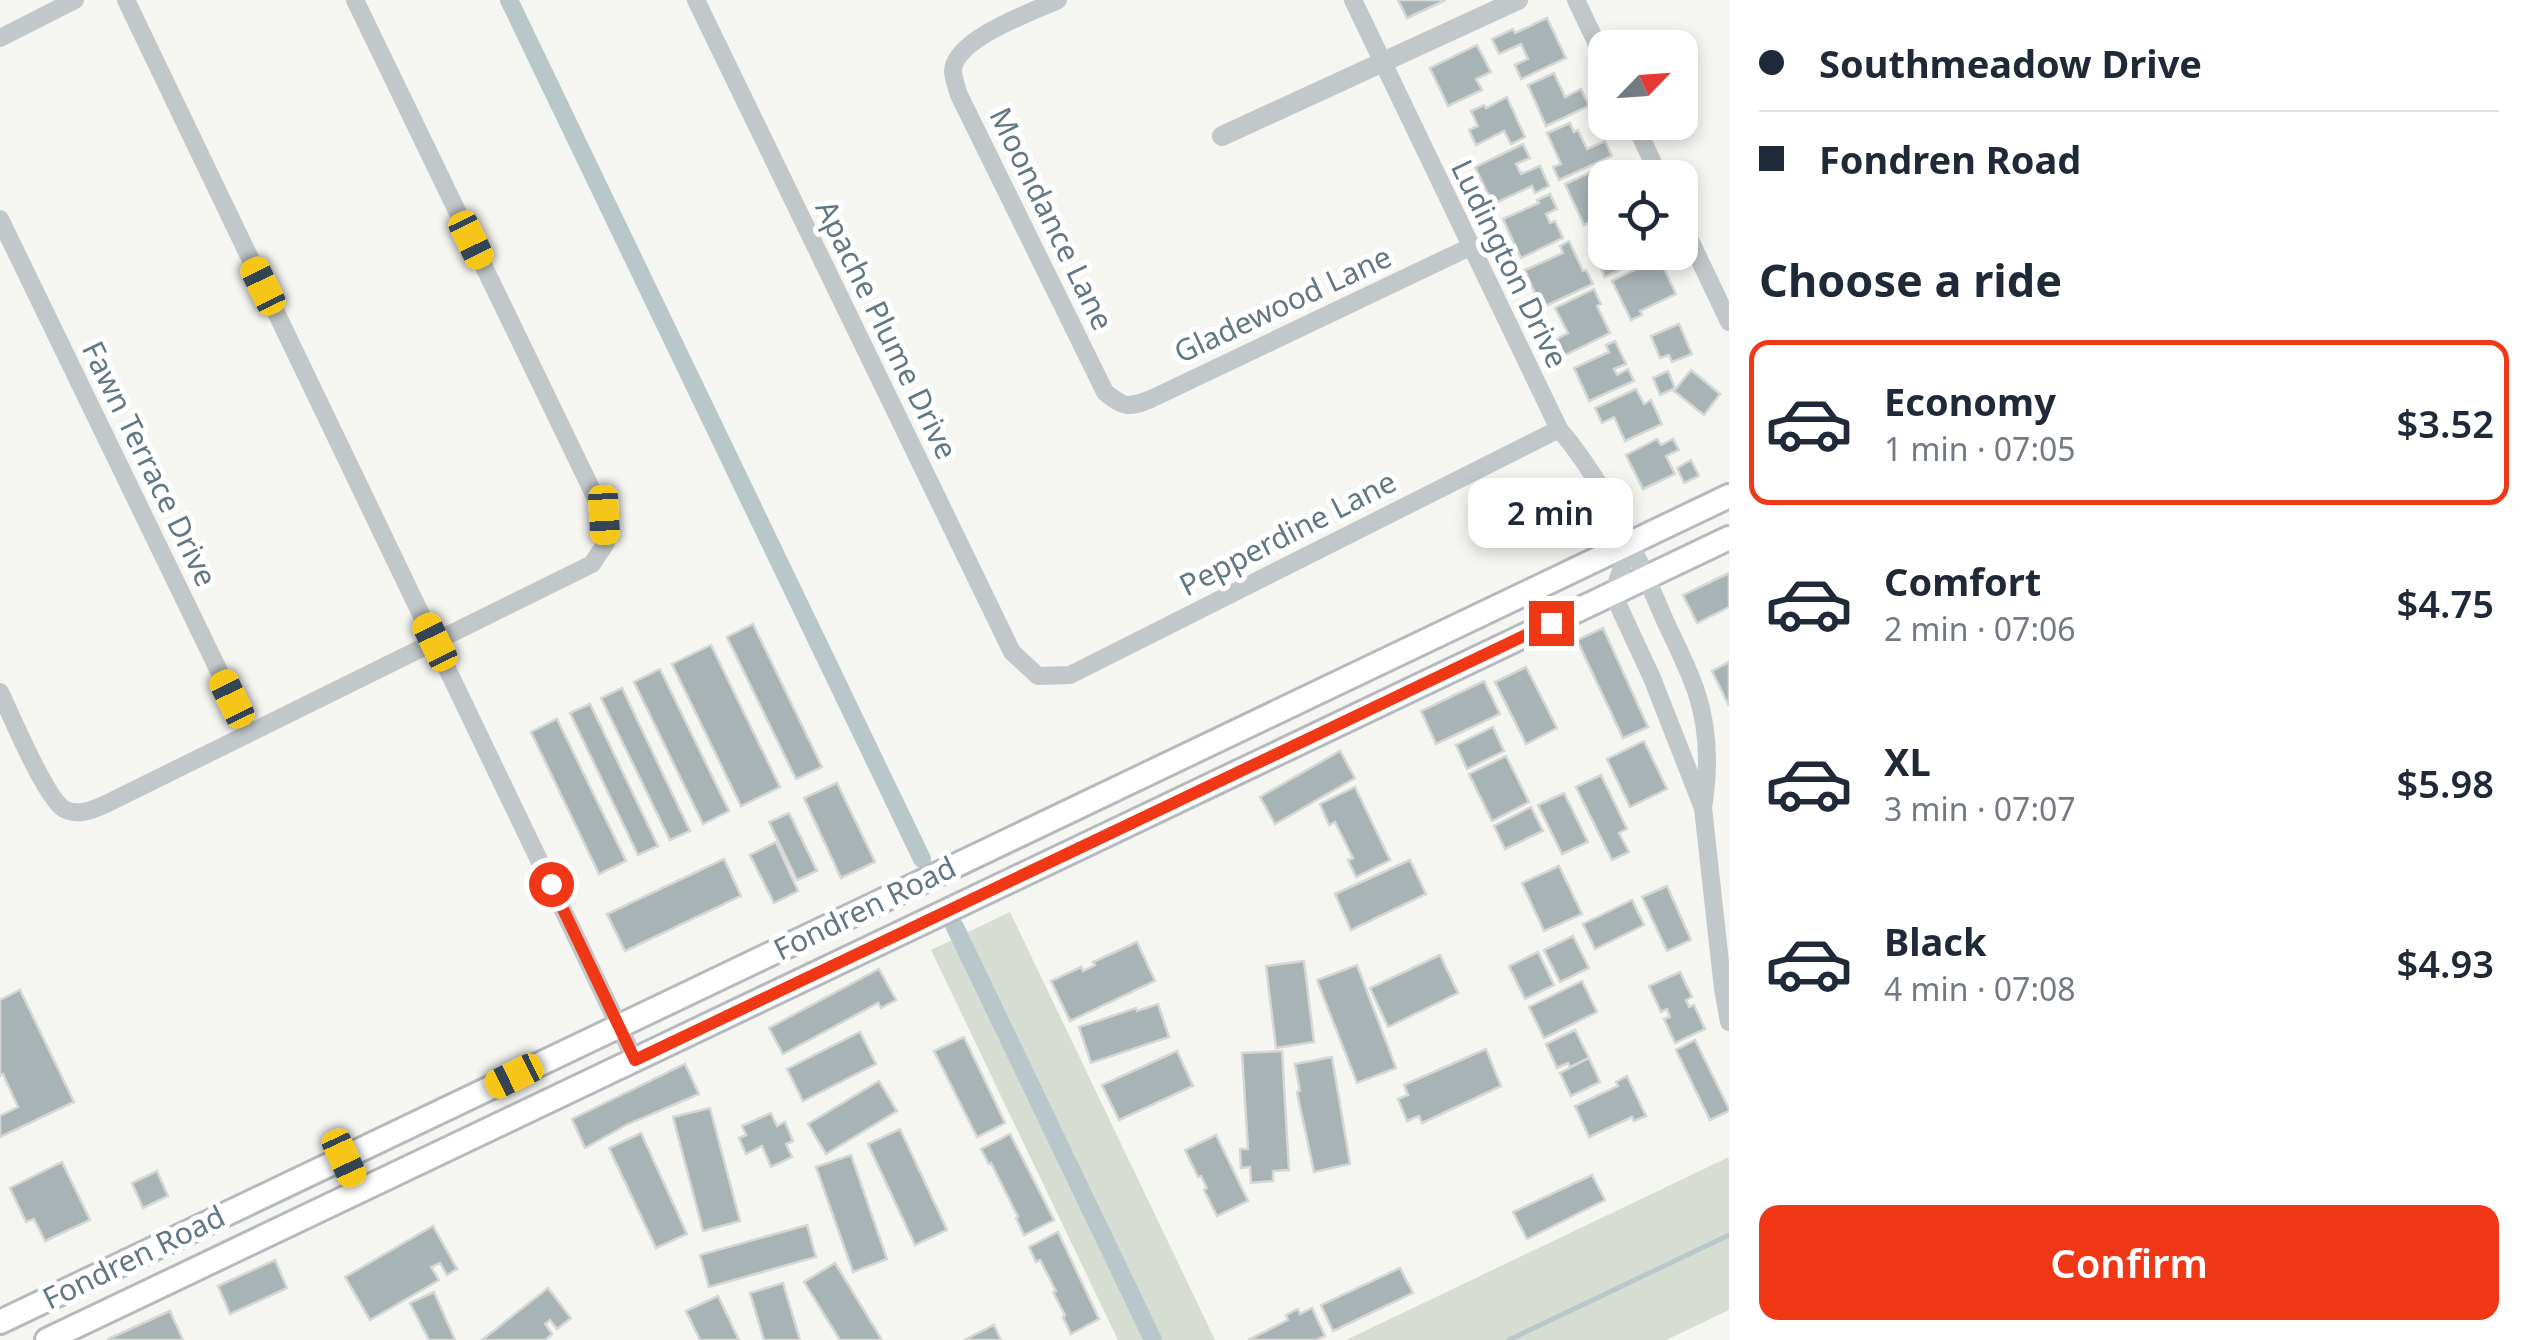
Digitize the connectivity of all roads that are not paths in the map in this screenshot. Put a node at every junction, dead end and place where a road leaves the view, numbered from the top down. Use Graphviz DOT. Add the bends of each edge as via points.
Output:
graph roads {
  1 [pos="75,0"];
  2 [pos="126,0"];
  3 [pos="355,0"];
  4 [pos="696,0"];
  5 [pos="1058,0"];
  6 [pos="1352,0"];
  7 [pos="1518,0"];
  8 [pos="1576,0"];
  9 [pos="1590,30"];
  10 [pos="0,38"];
  11 [pos="1383,63"];
  12 [pos="1222,136"];
  13 [pos="0,218"];
  14 [pos="1470,247"];
  15 [pos="1698,256"];
  16 [pos="1729,322"];
  17 [pos="1119,404"];
  18 [pos="1559,428"];
  19 [pos="1729,496"];
  20 [pos="1729,538"];
  21 [pos="1630,543"];
  22 [pos="1646,576"];
  23 [pos="1612,594"];
  24 [pos="435,642"];
  25 [pos="1357,674"];
  26 [pos="1038,676"];
  27 [pos="0,692"];
  28 [pos="1374,708"];
  29 [pos="249,733"];
  30 [pos="1112,790"];
  31 [pos="1703,808"];
  32 [pos="1128,824"];
  33 [pos="869,907"];
  34 [pos="886,940"];
  35 [pos="1729,1022"];
  36 [pos="619,1026"];
  37 [pos="635,1060"];
  38 [pos="344,1158"];
  39 [pos="360,1192"];
  40 [pos="168,1242"];
  41 [pos="186,1275"];
  42 [pos="0,1322"];
  43 [pos="47,1340"];
  1 -- 10 [label="street"];
  2 -- 24 [label="street"];
  3 -- 24 [label="street" via="604,515 606,543 592,564"];
  4 -- 26 [label="street, Apache Plume Drive" via="1012,652"];
  5 -- 17 [label="street, Moondance Lane" via="984,35 960,52 953,69 959,95 1105,392"];
  6 -- 11 [label="street, Ludington Drive"];
  7 -- 11 [label="street"];
  8 -- 9 [label="street"];
  11 -- 12 [label="street"];
  11 -- 14 [label="street, Ludington Drive"];
  13 -- 29 [label="street, Fawn Terrace Drive"];
  14 -- 17 [label="street, Gladewood Lane" via="1151,398"];
  14 -- 18 [label="street, Ludington Drive"];
  15 -- 16 [label="street"];
  18 -- 21 [label="street, Ludington Drive" via="1583,457"];
  18 -- 26 [label="street, Pepperdine Lane" via="1070,675"];
  19 -- 21 [label="main road, Fondren Road"];
  20 -- 22 [label="main road, Fondren Road"];
  21 -- 22 [label="street, Ludington Drive"];
  21 -- 23 [label="street"];
  21 -- 25 [label="main road, Fondren Road"];
  22 -- 23 [label="main road, Fondren Road"];
  22 -- 31 [label="street, Ludington Drive" via="1697,694 1708,774"];
  23 -- 28 [label="main road, Fondren Road"];
  23 -- 31 [label="street, Ludington Drive"];
  24 -- 29 [label="street"];
  24 -- 36 [label="street"];
  25 -- 28 [label="main road"];
  25 -- 30 [label="main road, Fondren Road"];
  27 -- 29 [label="street" via="47,788 62,808 82,814"];
  28 -- 32 [label="main road, Fondren Road"];
  30 -- 32 [label="main road"];
  30 -- 33 [label="main road, Fondren Road"];
  31 -- 35 [label="street, Ludington Drive"];
  32 -- 34 [label="main road, Fondren Road"];
  33 -- 34 [label="main road"];
  33 -- 36 [label="main road, Fondren Road"];
  34 -- 37 [label="main road, Fondren Road"];
  36 -- 37 [label="street"];
  36 -- 38 [label="main road, Fondren Road"];
  37 -- 39 [label="main road, Fondren Road"];
  38 -- 39 [label="main road"];
  38 -- 40 [label="main road, Fondren Road"];
  39 -- 41 [label="main road, Fondren Road"];
  40 -- 41 [label="main road"];
  40 -- 42 [label="main road, Fondren Road"];
  41 -- 43 [label="main road, Fondren Road"];
}
